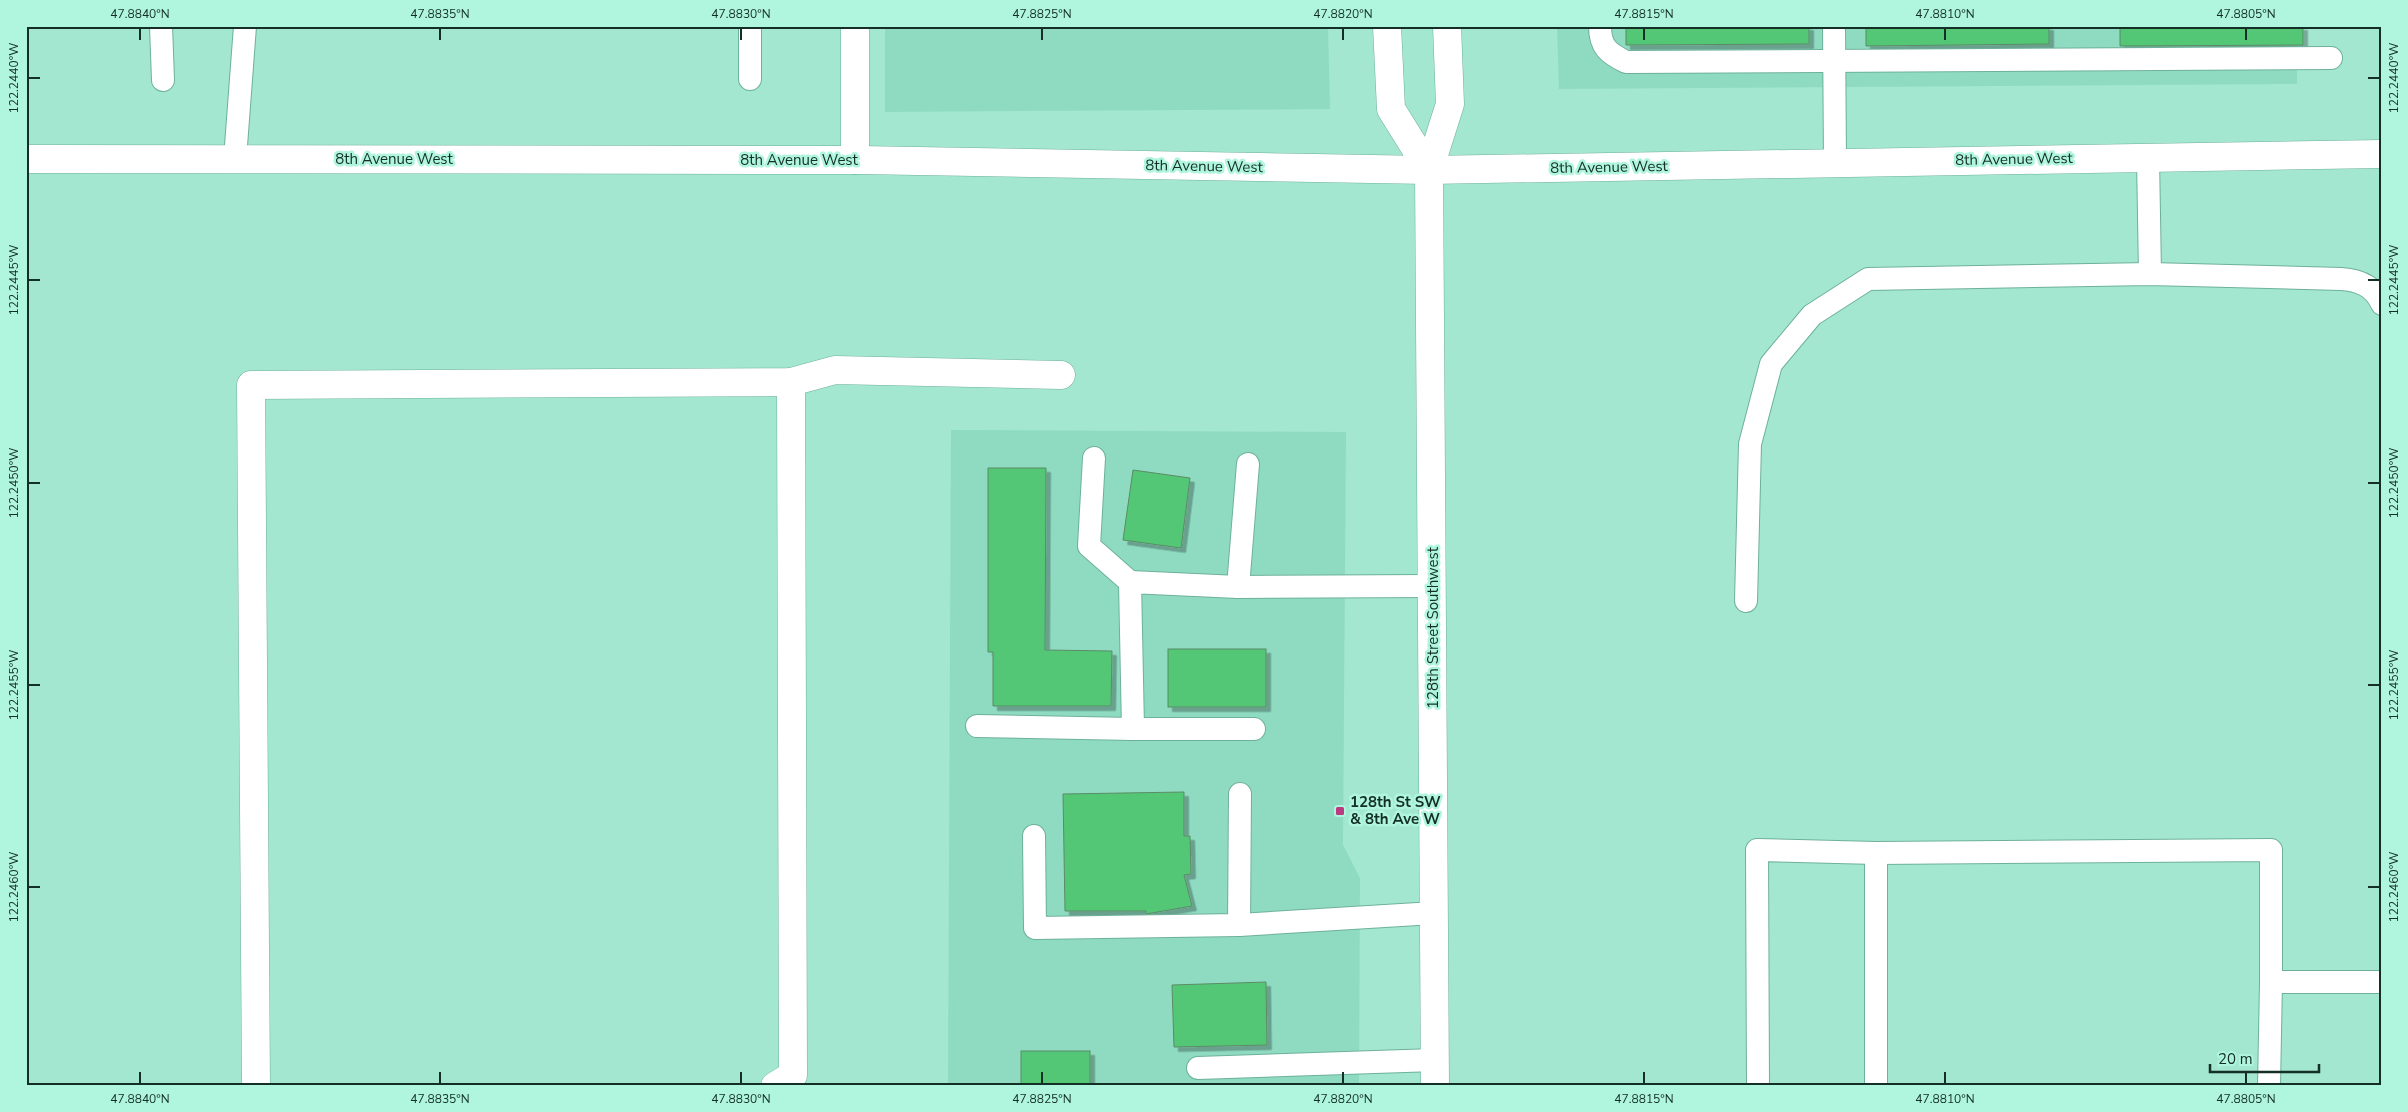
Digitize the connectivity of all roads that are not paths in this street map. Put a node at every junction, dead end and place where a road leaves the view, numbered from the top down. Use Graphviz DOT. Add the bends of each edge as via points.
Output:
graph roads {
  1 [pos="162,26"];
  2 [pos="245,26"];
  3 [pos="750,26"];
  4 [pos="855,26"];
  5 [pos="1387,26"];
  6 [pos="1447,26"];
  7 [pos="1600,26"];
  8 [pos="1834,26"];
  9 [pos="2331,58"];
  10 [pos="1834,61"];
  11 [pos="750,79"];
  12 [pos="163,80"];
  13 [pos="2382,154"];
  14 [pos="2148,157"];
  15 [pos="26,159"];
  16 [pos="235,159"];
  17 [pos="855,160"];
  18 [pos="1835,162"];
  19 [pos="1429,170"];
  20 [pos="2150,274"];
  21 [pos="2382,304"];
  22 [pos="1061,375"];
  23 [pos="791,382"];
  24 [pos="1094,458"];
  25 [pos="1248,464"];
  26 [pos="1130,582"];
  27 [pos="1432,586"];
  28 [pos="1238,587"];
  29 [pos="1746,601"];
  30 [pos="977,726"];
  31 [pos="1133,729"];
  32 [pos="1254,729"];
  33 [pos="1240,794"];
  34 [pos="1034,836"];
  35 [pos="1876,853"];
  36 [pos="1434,913"];
  37 [pos="1239,925"];
  38 [pos="2271,982"];
  39 [pos="2382,982"];
  40 [pos="1198,1068"];
  41 [pos="1435,1073"];
  42 [pos="790,1082"];
  43 [pos="256,1086"];
  44 [pos="1758,1086"];
  45 [pos="1876,1086"];
  46 [pos="2268,1086"];
  1 -- 12 [label="lane"];
  2 -- 16 [label="lane"];
  3 -- 11 [label="lane"];
  4 -- 17 [label="street"];
  5 -- 19 [label="street" via="1391,109"];
  6 -- 19 [label="street, 128th Street Southwest" via="1450,104"];
  7 -- 10 [label="lane" via="1600,39 1610,55 1626,62"];
  8 -- 10 [label="lane"];
  9 -- 10 [label="lane"];
  10 -- 18 [label="lane"];
  13 -- 14 [label="street, 8th Avenue West"];
  14 -- 18 [label="street, 8th Avenue West"];
  14 -- 20 [label="lane"];
  15 -- 16 [label="street, 8th Avenue West"];
  16 -- 17 [label="street, 8th Avenue West"];
  17 -- 19 [label="street, 8th Avenue West"];
  18 -- 19 [label="street, 8th Avenue West"];
  19 -- 27 [label="street, 128th Street Southwest"];
  20 -- 21 [label="lane" via="2357,280 2377,293"];
  20 -- 29 [label="lane" via="1868,279 1812,315 1771,364 1750,444"];
  22 -- 23 [label="street" via="835,370"];
  23 -- 42 [label="street"];
  23 -- 43 [label="street" via="251,386"];
  24 -- 26 [label="lane" via="1089,546"];
  25 -- 28 [label="lane"];
  26 -- 28 [label="lane"];
  26 -- 31 [label="lane"];
  27 -- 28 [label="lane"];
  27 -- 36 [label="street, 128th Street Southwest"];
  30 -- 31 [label="lane"];
  31 -- 32 [label="lane"];
  33 -- 37 [label="lane"];
  34 -- 37 [label="lane" via="1035,928"];
  35 -- 38 [label="lane" via="2271,850"];
  35 -- 44 [label="lane" via="1757,850"];
  35 -- 45 [label="lane"];
  36 -- 37 [label="lane"];
  36 -- 41 [label="street, 128th Street Southwest"];
  38 -- 39 [label="lane"];
  38 -- 46 [label="lane"];
  40 -- 41 [label="lane"];
}
